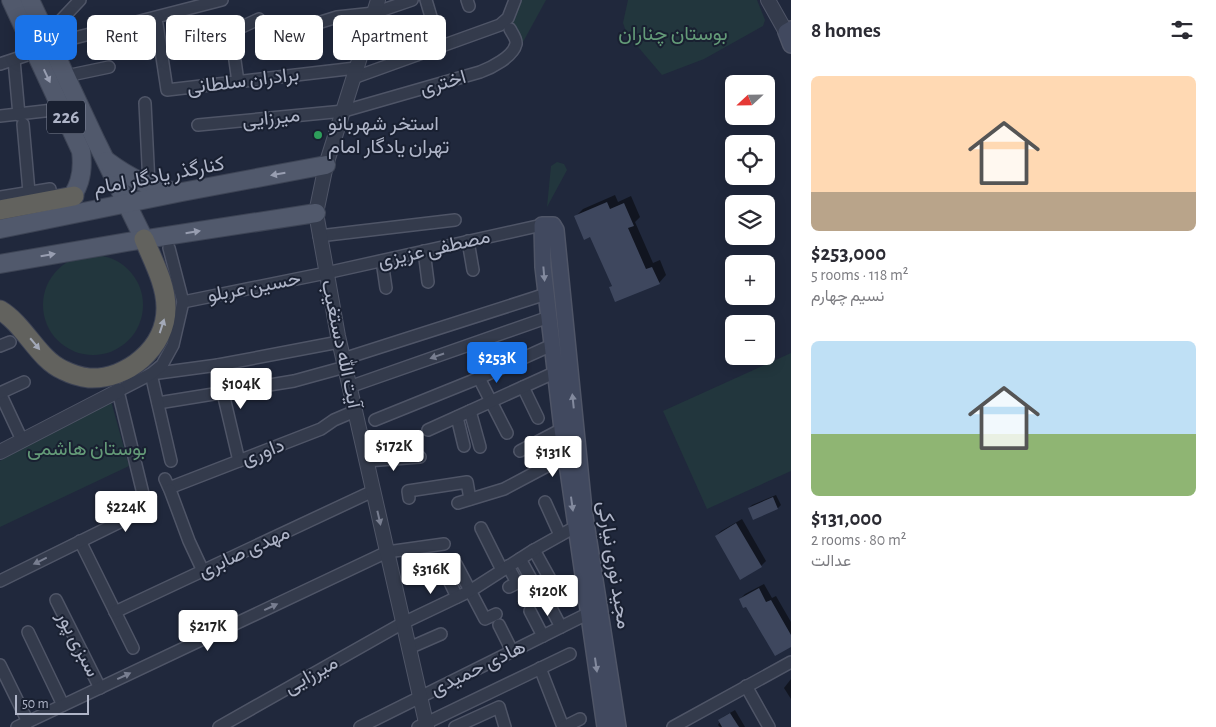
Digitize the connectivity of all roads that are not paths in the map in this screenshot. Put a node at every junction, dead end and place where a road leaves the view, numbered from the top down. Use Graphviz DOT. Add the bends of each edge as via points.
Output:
graph roads {
  1 [pos="12,0"];
  2 [pos="30,0"];
  3 [pos="222,0"];
  4 [pos="412,0"];
  5 [pos="426,0"];
  6 [pos="515,0"];
  7 [pos="768,0"];
  8 [pos="75,1"];
  9 [pos="179,5"];
  10 [pos="376,6"];
  11 [pos="23,15"];
  12 [pos="35,15"];
  13 [pos="65,15"];
  14 [pos="430,15"];
  15 [pos="255,21"];
  16 [pos="323,21"];
  17 [pos="157,24"];
  18 [pos="510,29"];
  19 [pos="77,34"];
  20 [pos="790,38"];
  21 [pos="14,60"];
  22 [pos="48,60"];
  23 [pos="55,60"];
  24 [pos="0,64"];
  25 [pos="109,67"];
  26 [pos="355,73"];
  27 [pos="66,76"];
  28 [pos="238,82"];
  29 [pos="145,103"];
  30 [pos="62,109"];
  31 [pos="344,111"];
  32 [pos="0,116"];
  33 [pos="21,119"];
  34 [pos="198,125"];
  35 [pos="105,159"];
  36 [pos="326,166"];
  37 [pos="149,185"];
  38 [pos="50,189"];
  39 [pos="29,192"];
  40 [pos="182,192"];
  41 [pos="74,196"];
  42 [pos="0,197"];
  43 [pos="127,204"];
  44 [pos="0,210"];
  45 [pos="316,213"];
  46 [pos="455,220"];
  47 [pos="38,222"];
  48 [pos="549,227"];
  49 [pos="0,229"];
  50 [pos="319,236"];
  51 [pos="144,239"];
  52 [pos="468,241"];
  53 [pos="169,248"];
  54 [pos="424,251"];
  55 [pos="382,260"];
  56 [pos="0,264"];
  57 [pos="473,270"];
  58 [pos="326,273"];
  59 [pos="428,282"];
  60 [pos="386,288"];
  61 [pos="546,294"];
  62 [pos="183,302"];
  63 [pos="0,310"];
  64 [pos="549,317"];
  65 [pos="339,342"];
  66 [pos="552,345"];
  67 [pos="344,363"];
  68 [pos="218,365"];
  69 [pos="556,372"];
  70 [pos="151,374"];
  71 [pos="479,378"];
  72 [pos="24,382"];
  73 [pos="349,387"];
  74 [pos="523,387"];
  75 [pos="118,391"];
  76 [pos="0,393"];
  77 [pos="223,393"];
  78 [pos="491,401"];
  79 [pos="158,403"];
  80 [pos="355,410"];
  81 [pos="470,411"];
  82 [pos="457,416"];
  83 [pos="538,418"];
  84 [pos="375,420"];
  85 [pos="562,429"];
  86 [pos="428,430"];
  87 [pos="507,433"];
  88 [pos="22,440"];
  89 [pos="464,446"];
  90 [pos="480,447"];
  91 [pos="520,451"];
  92 [pos="0,452"];
  93 [pos="566,456"];
  94 [pos="420,457"];
  95 [pos="171,461"];
  96 [pos="239,461"];
  97 [pos="366,461"];
  98 [pos="373,491"];
  99 [pos="410,498"];
  100 [pos="470,499"];
  101 [pos="544,502"];
  102 [pos="458,503"];
  103 [pos="575,526"];
  104 [pos="481,528"];
  105 [pos="560,535"];
  106 [pos="80,541"];
  107 [pos="444,544"];
  108 [pos="534,550"];
  109 [pos="387,552"];
  110 [pos="520,559"];
  111 [pos="456,564"];
  112 [pos="505,568"];
  113 [pos="203,571"];
  114 [pos="445,572"];
  115 [pos="0,581"];
  116 [pos="509,587"];
  117 [pos="555,588"];
  118 [pos="470,591"];
  119 [pos="457,597"];
  120 [pos="541,597"];
  121 [pos="56,600"];
  122 [pos="551,608"];
  123 [pos="530,611"];
  124 [pos="115,612"];
  125 [pos="594,612"];
  126 [pos="403,623"];
  127 [pos="561,627"];
  128 [pos="28,632"];
  129 [pos="441,634"];
  130 [pos="543,636"];
  131 [pos="409,648"];
  132 [pos="512,651"];
  133 [pos="570,654"];
  134 [pos="791,662"];
  135 [pos="0,665"];
  136 [pos="143,668"];
  137 [pos="540,668"];
  138 [pos="746,686"];
  139 [pos="100,688"];
  140 [pos="420,697"];
  141 [pos="63,705"];
  142 [pos="580,718"];
  143 [pos="28,722"];
  144 [pos="424,726"];
  145 [pos="17,727"];
  146 [pos="219,727"];
  147 [pos="360,727"];
  148 [pos="455,727"];
  149 [pos="505,727"];
  150 [pos="564,727"];
  151 [pos="605,727"];
  152 [pos="618,727"];
  153 [pos="673,727"];
  154 [pos="769,727"];
  1 -- 11 [label="main road, 226"];
  2 -- 12 [label="main road, 226"];
  3 -- 9 [label="street"];
  4 -- 10 [label="street"];
  5 -- 14 [label="street"];
  6 -- 26 [label="street, برادران سلطانی" via="508,18 500,25"];
  7 -- 20 [label="street"];
  8 -- 13 [label="street"];
  9 -- 19 [label="street"];
  10 -- 16 [label="street"];
  10 -- 26 [label="street, آیت الله دستغیب"];
  15 -- 28 [label="street" via="231,32"];
  17 -- 28 [label="street, برادران سلطانی" via="167,90"];
  18 -- 31 [label="street, اختری" via="516,43 491,68"];
  21 -- 24 [label="street"];
  21 -- 33 [label="street"];
  22 -- 30 [label="main road, 226, one-way"];
  23 -- 27 [label="main road, 226"];
  25 -- 27 [label="street"];
  26 -- 28 [label="street, برادران سلطانی"];
  26 -- 31 [label="street, آیت الله دستغیب"];
  27 -- 35 [label="main road, 226"];
  29 -- 37 [label="street"];
  30 -- 33 [label="street"];
  30 -- 41 [label="main road, 226" via="82,162"];
  31 -- 34 [label="street, میرزایی"];
  31 -- 36 [label="street, آیت الله دستغیب"];
  32 -- 33 [label="street"];
  33 -- 39 [label="street"];
  35 -- 37 [label="main road" via="125,175"];
  35 -- 43 [label="main road, 226"];
  36 -- 40 [label="main road, کنارگذر یادگار امام, one-way"];
  36 -- 45 [label="street, آیت الله دستغیب"];
  37 -- 40 [label="main road"];
  38 -- 39 [label="street"];
  39 -- 42 [label="street"];
  40 -- 43 [label="main road, کنارگذر یادگار امام"];
  41 -- 44 [label="highway"];
  41 -- 47 [label="main road" via="65,206"];
  43 -- 47 [label="main road, کنارگذر یادگار امام"];
  43 -- 51 [label="main road"];
  45 -- 50 [label="street, آیت الله دستغیب"];
  51 -- 45 [label="main road, one-way"];
  46 -- 50 [label="street"];
  47 -- 49 [label="main road, کنارگذر یادگار امام"];
  48 -- 52 [label="street, مصطفی عزیزی"];
  48 -- 61 [label="main road, مجید نوری نیارکی, one-way" via="543,266"];
  125 -- 48 [label="main road, مجید نوری نیارکی, one-way"];
  50 -- 58 [label="street, آیت الله دستغیب"];
  56 -- 51 [label="main road, one-way"];
  63 -- 51 [label="highway, one-way" via="61,369 88,378 129,368 152,348 165,314 165,295"];
  52 -- 54 [label="street, مصطفی عزیزی"];
  52 -- 57 [label="street"];
  53 -- 62 [label="street"];
  54 -- 55 [label="street, مصطفی عزیزی"];
  54 -- 59 [label="street"];
  55 -- 58 [label="street, مصطفی عزیزی"];
  55 -- 60 [label="street"];
  58 -- 62 [label="street, حسین عربلو"];
  58 -- 65 [label="street, آیت الله دستغیب"];
  61 -- 64 [label="main road, مجید نوری نیارکی"];
  61 -- 67 [label="street"];
  62 -- 70 [label="street" via="173,345 162,365"];
  64 -- 66 [label="main road, مجید نوری نیارکی"];
  64 -- 73 [label="street, one-way"];
  65 -- 67 [label="street, آیت الله دستغیب"];
  65 -- 68 [label="street"];
  66 -- 69 [label="main road, مجید نوری نیارکی"];
  66 -- 71 [label="street"];
  67 -- 73 [label="street, آیت الله دستغیب"];
  67 -- 77 [label="street" via="294,381"];
  68 -- 70 [label="street"];
  68 -- 77 [label="street"];
  69 -- 74 [label="street"];
  69 -- 85 [label="main road, مجید نوری نیارکی"];
  70 -- 75 [label="street"];
  70 -- 79 [label="street"];
  71 -- 78 [label="street"];
  71 -- 84 [label="street"];
  72 -- 76 [label="street"];
  73 -- 80 [label="street, آیت الله دستغیب"];
  74 -- 78 [label="street"];
  74 -- 83 [label="street"];
  75 -- 88 [label="street"];
  75 -- 106 [label="street" via="145,502 138,513"];
  76 -- 88 [label="street"];
  77 -- 79 [label="street"];
  77 -- 96 [label="street"];
  78 -- 81 [label="street"];
  78 -- 87 [label="street"];
  79 -- 95 [label="street"];
  80 -- 96 [label="street, داوری" via="321,429"];
  80 -- 97 [label="street, آیت الله دستغیب"];
  81 -- 82 [label="street"];
  81 -- 90 [label="street"];
  82 -- 86 [label="street"];
  82 -- 89 [label="street"];
  85 -- 91 [label="street"];
  85 -- 93 [label="main road, مجید نوری نیارکی"];
  88 -- 92 [label="street"];
  93 -- 100 [label="street" via="504,489"];
  93 -- 103 [label="main road, مجید نوری نیارکی, one-way"];
  94 -- 97 [label="street"];
  96 -- 113 [label="street, داوری" via="168,486"];
  97 -- 98 [label="street, آیت الله دستغیب"];
  98 -- 109 [label="street, آیت الله دستغیب, one-way"];
  98 -- 113 [label="street, مهدی صابری"];
  99 -- 100 [label="street" via="408,491 467,482"];
  100 -- 102 [label="street"];
  101 -- 105 [label="street"];
  103 -- 105 [label="street, میرزایی"];
  103 -- 125 [label="main road, مجید نوری نیارکی"];
  104 -- 112 [label="street"];
  105 -- 108 [label="street, میرزایی"];
  106 -- 115 [label="street, one-way"];
  106 -- 124 [label="street"];
  107 -- 109 [label="street"];
  108 -- 110 [label="street, میرزایی"];
  108 -- 117 [label="street"];
  109 -- 126 [label="street, آیت الله دستغیب"];
  136 -- 109 [label="street, one-way"];
  110 -- 112 [label="street, میرزایی"];
  110 -- 120 [label="street"];
  111 -- 118 [label="street"];
  112 -- 116 [label="street" via="517,583"];
  112 -- 118 [label="street, میرزایی"];
  113 -- 124 [label="street, مهدی صابری"];
  114 -- 119 [label="street"];
  118 -- 119 [label="street, میرزایی"];
  118 -- 132 [label="street" via="485,619 497,620"];
  119 -- 126 [label="street, میرزایی"];
  121 -- 139 [label="street, سبزی پور"];
  122 -- 127 [label="street"];
  123 -- 130 [label="street"];
  124 -- 136 [label="street"];
  125 -- 127 [label="street, هادی حمیدی"];
  125 -- 151 [label="main road, مجید نوری نیارکی, one-way"];
  125 -- 152 [label="main road, مجید نوری نیارکی"];
  126 -- 131 [label="street, آیت الله دستغیب"];
  126 -- 146 [label="street, میرزایی"];
  127 -- 130 [label="street, هادی حمیدی"];
  128 -- 141 [label="street"];
  129 -- 131 [label="street"];
  130 -- 132 [label="street, هادی حمیدی"];
  131 -- 140 [label="street, آیت الله دستغیب"];
  132 -- 140 [label="street, هادی حمیدی"];
  133 -- 137 [label="street"];
  134 -- 138 [label="street"];
  135 -- 143 [label="street"];
  139 -- 136 [label="street, one-way"];
  137 -- 144 [label="street"];
  137 -- 150 [label="street"];
  138 -- 153 [label="street"];
  138 -- 154 [label="street"];
  139 -- 141 [label="street"];
  140 -- 144 [label="street, آیت الله دستغیب"];
  140 -- 147 [label="street, هادی حمیدی"];
  141 -- 143 [label="street"];
  142 -- 150 [label="street"];
  143 -- 145 [label="street"];
  148 -- 149 [label="street" via="499,707"];
}
